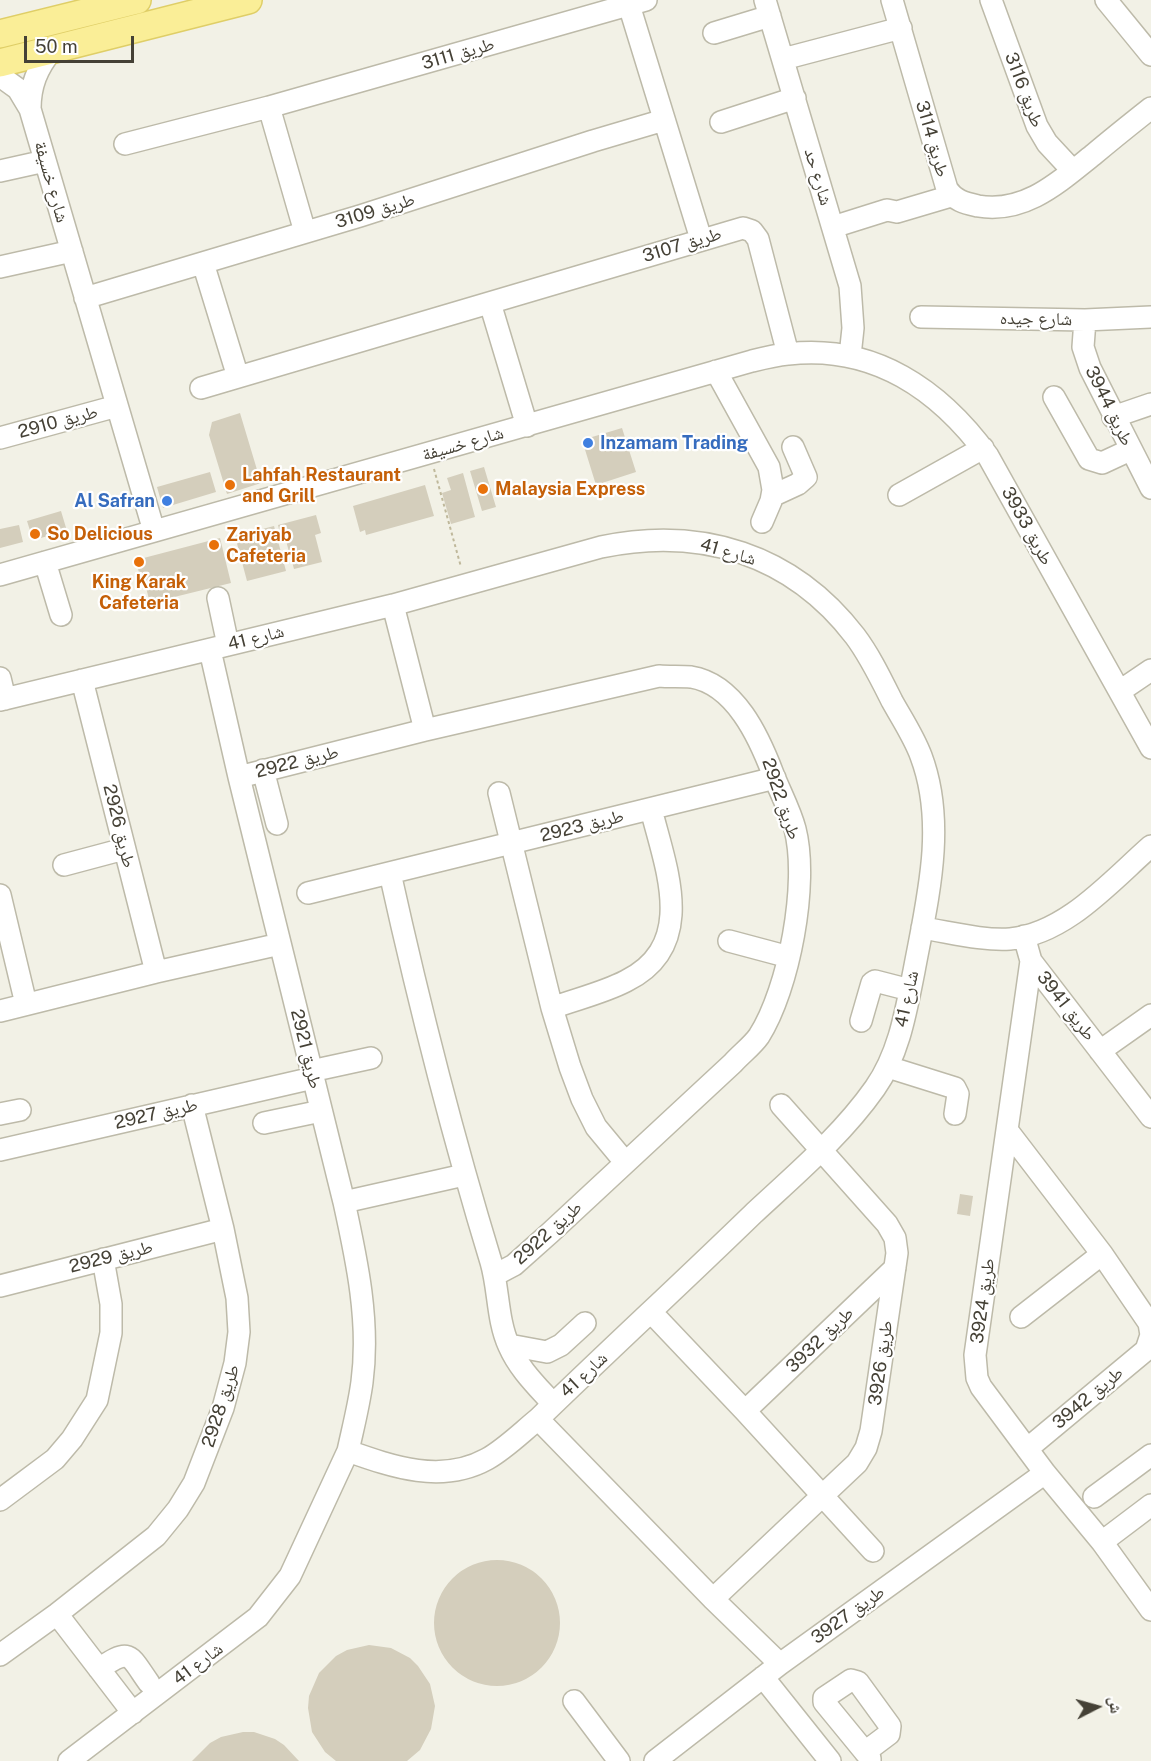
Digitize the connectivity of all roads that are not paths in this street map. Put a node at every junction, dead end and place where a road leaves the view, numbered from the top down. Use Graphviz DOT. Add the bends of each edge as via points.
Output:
graph roads {
  1 [pos="137,0"];
  2 [pos="248,0"];
  3 [pos="892,0"];
  4 [pos="991,0"];
  5 [pos="1106,0"];
  6 [pos="638,3"];
  7 [pos="768,8"];
  8 [pos="901,28"];
  9 [pos="714,33"];
  10 [pos="0,34"];
  11 [pos="52,50"];
  12 [pos="1151,55"];
  13 [pos="783,59"];
  14 [pos="0,63"];
  15 [pos="0,76"];
  16 [pos="795,98"];
  17 [pos="269,106"];
  18 [pos="1151,108"];
  19 [pos="30,109"];
  20 [pos="664,120"];
  21 [pos="721,122"];
  22 [pos="124,144"];
  23 [pos="45,161"];
  24 [pos="0,171"];
  25 [pos="1073,171"];
  26 [pos="951,196"];
  27 [pos="833,227"];
  28 [pos="305,232"];
  29 [pos="700,239"];
  30 [pos="72,251"];
  31 [pos="203,263"];
  32 [pos="0,267"];
  33 [pos="86,298"];
  34 [pos="490,303"];
  35 [pos="921,317"];
  36 [pos="1151,317"];
  37 [pos="1085,320"];
  38 [pos="788,354"];
  39 [pos="850,356"];
  40 [pos="716,371"];
  41 [pos="238,377"];
  42 [pos="201,388"];
  43 [pos="1054,397"];
  44 [pos="1151,404"];
  45 [pos="117,406"];
  46 [pos="1113,417"];
  47 [pos="527,426"];
  48 [pos="0,438"];
  49 [pos="793,447"];
  50 [pos="982,448"];
  51 [pos="1130,450"];
  52 [pos="1151,488"];
  53 [pos="899,495"];
  54 [pos="772,496"];
  55 [pos="762,522"];
  56 [pos="154,531"];
  57 [pos="45,562"];
  58 [pos="0,575"];
  59 [pos="218,598"];
  60 [pos="393,605"];
  61 [pos="61,615"];
  62 [pos="219,648"];
  63 [pos="1151,670"];
  64 [pos="0,678"];
  65 [pos="82,680"];
  66 [pos="1120,691"];
  67 [pos="3,699"];
  68 [pos="425,730"];
  69 [pos="1151,748"];
  70 [pos="262,770"];
  71 [pos="239,777"];
  72 [pos="775,778"];
  73 [pos="499,793"];
  74 [pos="651,808"];
  75 [pos="277,824"];
  76 [pos="510,843"];
  77 [pos="1151,845"];
  78 [pos="124,849"];
  79 [pos="64,865"];
  80 [pos="390,873"];
  81 [pos="308,893"];
  82 [pos="0,896"];
  83 [pos="922,928"];
  84 [pos="1024,936"];
  85 [pos="729,941"];
  86 [pos="280,944"];
  87 [pos="789,957"];
  88 [pos="1031,961"];
  89 [pos="156,972"];
  90 [pos="910,990"];
  91 [pos="26,1004"];
  92 [pos="552,1008"];
  93 [pos="0,1011"];
  94 [pos="1151,1015"];
  95 [pos="861,1021"];
  96 [pos="1100,1051"];
  97 [pos="370,1058"];
  98 [pos="888,1067"];
  99 [pos="312,1074"];
  100 [pos="192,1105"];
  101 [pos="781,1105"];
  102 [pos="321,1111"];
  103 [pos="955,1114"];
  104 [pos="1151,1117"];
  105 [pos="264,1123"];
  106 [pos="1007,1130"];
  107 [pos="0,1150"];
  108 [pos="820,1150"];
  109 [pos="625,1162"];
  110 [pos="464,1175"];
  111 [pos="344,1202"];
  112 [pos="223,1229"];
  113 [pos="1101,1254"];
  114 [pos="103,1259"];
  115 [pos="895,1268"];
  116 [pos="495,1275"];
  117 [pos="0,1286"];
  118 [pos="651,1312"];
  119 [pos="1021,1317"];
  120 [pos="585,1323"];
  121 [pos="509,1345"];
  122 [pos="745,1411"];
  123 [pos="545,1412"];
  124 [pos="1027,1449"];
  125 [pos="348,1451"];
  126 [pos="1151,1455"];
  127 [pos="1045,1473"];
  128 [pos="823,1497"];
  129 [pos="1094,1497"];
  130 [pos="0,1500"];
  131 [pos="1151,1505"];
  132 [pos="1102,1542"];
  133 [pos="873,1551"];
  134 [pos="713,1599"];
  135 [pos="1151,1610"];
  136 [pos="57,1614"];
  137 [pos="0,1655"];
  138 [pos="780,1665"];
  139 [pos="99,1668"];
  140 [pos="763,1677"];
  141 [pos="149,1683"];
  142 [pos="574,1701"];
  143 [pos="133,1713"];
  144 [pos="76,1759"];
  145 [pos="619,1761"];
  146 [pos="655,1761"];
  147 [pos="830,1761"];
  1 -- 10 [label="main road"];
  2 -- 11 [label="main road"];
  3 -- 8 [label="street, طريق 3114"];
  4 -- 25 [label="street, طريق 3116" via="1037,126"];
  5 -- 12 [label="street"];
  6 -- 17 [label="street, طريق 3111"];
  6 -- 20 [label="street"];
  7 -- 9 [label="street"];
  7 -- 13 [label="street, شارع حد"];
  8 -- 13 [label="street"];
  8 -- 26 [label="street, طريق 3114"];
  11 -- 14 [label="main road"];
  11 -- 19 [label="street, شارع خسيفة" via="35,78"];
  13 -- 16 [label="street, شارع حد"];
  15 -- 19 [label="street, شارع خسيفة" via="18,89"];
  16 -- 21 [label="street"];
  16 -- 27 [label="street, شارع حد"];
  17 -- 22 [label="street, طريق 3111"];
  17 -- 28 [label="street"];
  18 -- 25 [label="street, طريق 3114"];
  19 -- 23 [label="street, شارع خسيفة"];
  20 -- 28 [label="street, طريق 3109"];
  20 -- 29 [label="street"];
  23 -- 24 [label="street"];
  23 -- 30 [label="street, شارع خسيفة"];
  25 -- 26 [label="street, طريق 3114" via="1035,198 1011,206 986,207 963,203"];
  26 -- 27 [label="street"];
  27 -- 39 [label="street, شارع حد" via="852,300"];
  28 -- 31 [label="street, طريق 3109"];
  29 -- 34 [label="street, طريق 3107"];
  29 -- 38 [label="street, طريق 3107" via="737,228 755,235"];
  30 -- 32 [label="street"];
  30 -- 33 [label="street, شارع خسيفة"];
  31 -- 33 [label="street, طريق 3109"];
  31 -- 41 [label="street"];
  33 -- 45 [label="street, شارع خسيفة"];
  34 -- 41 [label="street, طريق 3107"];
  34 -- 47 [label="street"];
  35 -- 37 [label="street, شارع جيده"];
  36 -- 37 [label="street, شارع جيده"];
  37 -- 46 [label="street, طريق 3944" via="1085,357"];
  38 -- 39 [label="street, شارع خسيفة"];
  38 -- 40 [label="street, شارع خسيفة"];
  39 -- 50 [label="street, طريق 3933" via="914,383 943,404"];
  40 -- 47 [label="street, شارع خسيفة"];
  40 -- 54 [label="street" via="769,467"];
  41 -- 42 [label="street, طريق 3107"];
  43 -- 51 [label="street" via="1089,459 1102,463"];
  44 -- 46 [label="street"];
  45 -- 48 [label="street, طريق 2910"];
  45 -- 56 [label="street, شارع خسيفة"];
  46 -- 51 [label="street, طريق 3944"];
  47 -- 56 [label="street, شارع خسيفة"];
  49 -- 54 [label="street" via="806,477"];
  50 -- 53 [label="street"];
  50 -- 66 [label="street, طريق 3933"];
  51 -- 52 [label="street, طريق 3944"];
  54 -- 55 [label="street"];
  56 -- 57 [label="street"];
  57 -- 58 [label="street"];
  57 -- 61 [label="street"];
  59 -- 62 [label="street, طريق 2921"];
  60 -- 62 [label="street, شارع 41"];
  60 -- 68 [label="street"];
  60 -- 83 [label="street, شارع 41" via="601,547 656,539 703,543 739,552 796,580 829,607 864,648 920,753 934,819"];
  62 -- 65 [label="street, شارع 41"];
  62 -- 71 [label="street, طريق 2921"];
  63 -- 66 [label="street"];
  64 -- 67 [label="street"];
  65 -- 67 [label="street, شارع 41"];
  65 -- 78 [label="street, طريق 2926"];
  66 -- 69 [label="street, طريق 3933"];
  68 -- 70 [label="street, طريق 2922"];
  68 -- 72 [label="street, طريق 2922" via="659,676 692,678 712,685 730,698 763,748"];
  70 -- 71 [label="street, طريق 2922"];
  70 -- 75 [label="street"];
  71 -- 86 [label="street, طريق 2921"];
  72 -- 74 [label="street, طريق 2923"];
  72 -- 87 [label="street, طريق 2922" via="795,828 800,859"];
  73 -- 76 [label="street"];
  74 -- 76 [label="street, طريق 2923"];
  74 -- 92 [label="street" via="672,896 670,924 662,951 647,968 625,981"];
  76 -- 80 [label="street, طريق 2923"];
  76 -- 92 [label="street"];
  77 -- 84 [label="street" via="1080,908 1059,922"];
  78 -- 79 [label="street"];
  78 -- 89 [label="street, طريق 2926"];
  80 -- 81 [label="street, طريق 2923"];
  80 -- 110 [label="street"];
  82 -- 91 [label="street"];
  83 -- 84 [label="street" via="999,939"];
  83 -- 90 [label="street, شارع 41"];
  84 -- 88 [label="street, طريق 3924"];
  85 -- 87 [label="street"];
  86 -- 89 [label="street"];
  86 -- 99 [label="street, طريق 2921"];
  87 -- 109 [label="street, طريق 2922" via="771,1015 758,1038"];
  88 -- 96 [label="street, طريق 3941"];
  88 -- 106 [label="street, طريق 3924"];
  89 -- 91 [label="street"];
  90 -- 95 [label="street" via="875,981"];
  90 -- 98 [label="street, شارع 41"];
  91 -- 93 [label="street"];
  92 -- 109 [label="street" via="582,1099 596,1127"];
  94 -- 96 [label="street, طريق 3941"];
  96 -- 104 [label="street, طريق 3941"];
  97 -- 99 [label="street, طريق 2927"];
  98 -- 103 [label="street" via="955,1088"];
  98 -- 108 [label="street, شارع 41" via="864,1102"];
  99 -- 100 [label="street, طريق 2927"];
  99 -- 102 [label="street, طريق 2921"];
  100 -- 107 [label="street, طريق 2927"];
  100 -- 112 [label="street, طريق 2928"];
  101 -- 108 [label="street, طريق 3926"];
  102 -- 105 [label="street"];
  102 -- 111 [label="street, طريق 2921"];
  106 -- 113 [label="street, طريق 3942"];
  106 -- 124 [label="street, طريق 3924" via="975,1368 981,1388"];
  108 -- 115 [label="street, طريق 3926" via="892,1230 897,1245"];
  108 -- 118 [label="street, شارع 41"];
  109 -- 116 [label="street, طريق 2922" via="514,1265"];
  110 -- 111 [label="street"];
  110 -- 116 [label="street"];
  111 -- 125 [label="street, طريق 2921" via="358,1273 364,1340 362,1383"];
  112 -- 114 [label="street, طريق 2929"];
  112 -- 136 [label="street, طريق 2928" via="237,1298 237,1348 228,1393 194,1483 156,1536"];
  113 -- 119 [label="street"];
  113 -- 124 [label="street, طريق 3942" via="1149,1323 1150,1342 1146,1350"];
  114 -- 117 [label="street, طريق 2929"];
  114 -- 130 [label="street" via="111,1304 111,1333 98,1400 55,1459"];
  115 -- 122 [label="street, طريق 3932"];
  115 -- 128 [label="street, طريق 3926" via="869,1440 857,1463"];
  116 -- 121 [label="street"];
  118 -- 122 [label="street"];
  118 -- 123 [label="street, شارع 41"];
  120 -- 121 [label="street" via="561,1346 547,1352"];
  121 -- 123 [label="street"];
  122 -- 128 [label="street"];
  123 -- 125 [label="street, شارع 41" via="489,1459 457,1470 424,1472"];
  123 -- 134 [label="street"];
  124 -- 127 [label="street, طريق 3924"];
  125 -- 143 [label="street, شارع 41" via="301,1555 276,1596 245,1628"];
  126 -- 129 [label="street"];
  127 -- 132 [label="street, طريق 3924"];
  127 -- 138 [label="street, طريق 3927"];
  128 -- 133 [label="street"];
  128 -- 134 [label="street, طريق 3926"];
  131 -- 132 [label="street"];
  132 -- 135 [label="street, طريق 3924"];
  134 -- 138 [label="street"];
  136 -- 137 [label="street, طريق 2928"];
  136 -- 139 [label="street"];
  138 -- 140 [label="street, طريق 3927"];
  139 -- 141 [label="street" via="117,1656 130,1657"];
  139 -- 143 [label="street"];
  140 -- 146 [label="street, طريق 3927"];
  140 -- 147 [label="street"];
  142 -- 145 [label="street"];
  143 -- 144 [label="street, شارع 41"];
}
